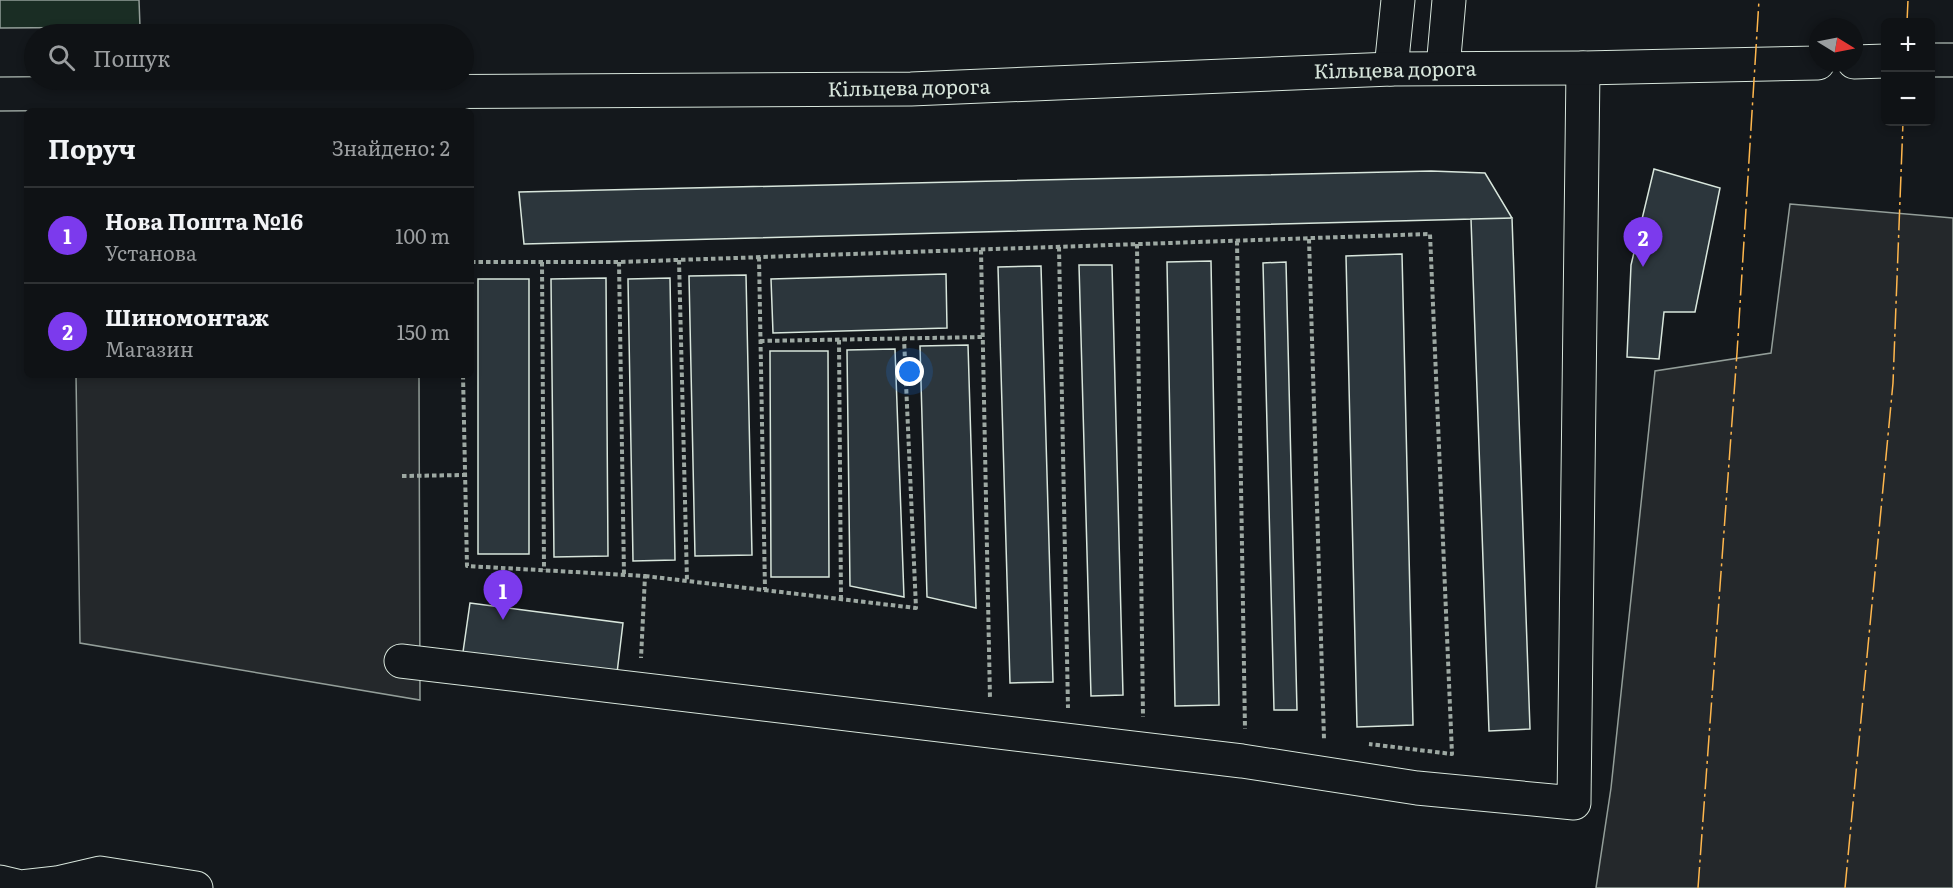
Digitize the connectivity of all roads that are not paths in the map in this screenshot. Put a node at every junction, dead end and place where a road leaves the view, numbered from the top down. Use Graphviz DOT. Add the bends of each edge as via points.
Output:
graph roads {
  1 [pos="1398,0"];
  2 [pos="1449,0"];
  3 [pos="1935,60"];
  4 [pos="1953,60"];
  5 [pos="1881,61"];
  6 [pos="1863,62"];
  7 [pos="1809,63"];
  8 [pos="1443,68"];
  9 [pos="1583,68"];
  10 [pos="1391,69"];
  11 [pos="0,94"];
  12 [pos="401,661"];
  13 [pos="0,882"];
  14 [pos="196,888"];
  1 -- 10 [label="main road"];
  2 -- 8 [label="main road"];
  3 -- 4 [label="main road"];
  5 -- 6 [label="main road"];
  7 -- 9 [label="main road, Кільцева дорога"];
  8 -- 9 [label="main road, Кільцева дорога"];
  8 -- 10 [label="main road, Кільцева дорога"];
  9 -- 12 [label="main road" via="1574,803 1418,788 1242,761"];
  10 -- 11 [label="main road, Кільцева дорога" via="911,89"];
  13 -- 14 [label="main road" via="21,887 100,873"];
}
